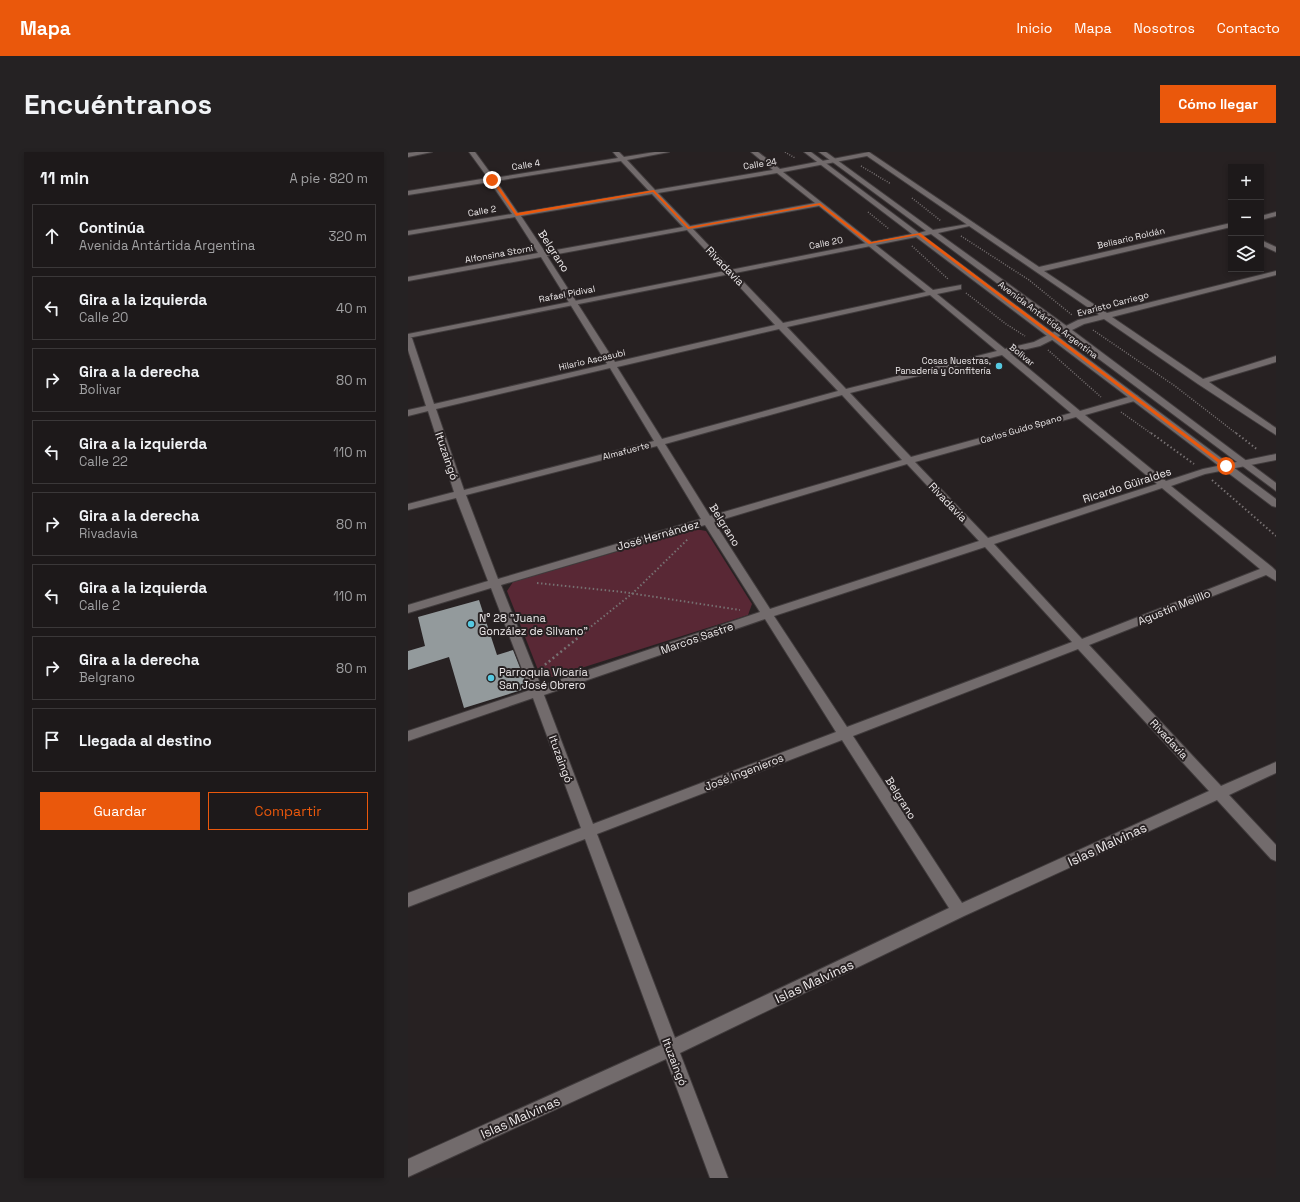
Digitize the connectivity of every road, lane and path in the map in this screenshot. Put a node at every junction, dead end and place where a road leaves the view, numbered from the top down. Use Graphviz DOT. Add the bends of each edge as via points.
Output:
graph roads {
  1 [pos="429,152"];
  2 [pos="472,152"];
  3 [pos="616,152"];
  4 [pos="666,152"];
  5 [pos="754,152"];
  6 [pos="785,152"];
  7 [pos="807,152"];
  8 [pos="822,152"];
  9 [pos="867,153"];
  10 [pos="408,155"];
  11 [pos="848,157"];
  12 [pos="622,159"];
  13 [pos="833,160"];
  14 [pos="821,163"];
  15 [pos="806,166"];
  16 [pos="778,171"];
  17 [pos="492,180"];
  18 [pos="893,185"];
  19 [pos="654,191"];
  20 [pos="408,193"];
  21 [pos="910,197"];
  22 [pos="820,204"];
  23 [pos="864,209"];
  24 [pos="1276,214"];
  25 [pos="516,215"];
  26 [pos="1264,217"];
  27 [pos="972,224"];
  28 [pos="1228,226"];
  29 [pos="688,228"];
  30 [pos="949,228"];
  31 [pos="930,232"];
  32 [pos="408,233"];
  33 [pos="918,234"];
  34 [pos="904,237"];
  35 [pos="871,243"];
  36 [pos="1264,244"];
  37 [pos="1276,250"];
  38 [pos="542,255"];
  39 [pos="1036,270"];
  40 [pos="730,271"];
  41 [pos="1276,273"];
  42 [pos="408,279"];
  43 [pos="958,287"];
  44 [pos="931,293"];
  45 [pos="573,303"];
  46 [pos="1104,316"];
  47 [pos="1081,322"];
  48 [pos="780,326"];
  49 [pos="1065,329"];
  50 [pos="408,337"];
  51 [pos="1054,337"];
  52 [pos="1037,344"];
  53 [pos="1004,353"];
  54 [pos="1276,359"];
  55 [pos="611,366"];
  56 [pos="1201,382"];
  57 [pos="843,392"];
  58 [pos="1134,398"];
  59 [pos="1110,404"];
  60 [pos="431,408"];
  61 [pos="408,413"];
  62 [pos="1077,413"];
  63 [pos="1276,432"];
  64 [pos="659,443"];
  65 [pos="1264,453"];
  66 [pos="1276,457"];
  67 [pos="908,461"];
  68 [pos="1243,464"];
  69 [pos="1195,465"];
  70 [pos="1226,466"];
  71 [pos="1210,478"];
  72 [pos="1166,485"];
  73 [pos="1276,488"];
  74 [pos="460,494"];
  75 [pos="1276,504"];
  76 [pos="408,507"];
  77 [pos="707,520"];
  78 [pos="1276,536"];
  79 [pos="987,543"];
  80 [pos="1272,573"];
  81 [pos="493,583"];
  82 [pos="533,583"];
  83 [pos="633,594"];
  84 [pos="408,608"];
  85 [pos="767,614"];
  86 [pos="1080,644"];
  87 [pos="530,678"];
  88 [pos="537,693"];
  89 [pos="845,733"];
  90 [pos="408,736"];
  91 [pos="1276,767"];
  92 [pos="1219,793"];
  93 [pos="588,832"];
  94 [pos="1276,855"];
  95 [pos="408,900"];
  96 [pos="959,911"];
  97 [pos="670,1049"];
  98 [pos="408,1168"];
  99 [pos="719,1178"];
  1 -- 10 [label="street"];
  2 -- 17 [label="street, Belgrano"];
  3 -- 12 [label="street, Rivadavia"];
  4 -- 12 [label="street, Calle 4"];
  5 -- 16 [label="street, Bolivar"];
  6 -- 15 [label="path"];
  7 -- 14 [label="street, Avenida Antártida Argentina"];
  8 -- 13 [label="street, Avenida Antártida Argentina"];
  9 -- 11 [label="street, Calle 24"];
  9 -- 27 [label="street"];
  11 -- 13 [label="street, Calle 24"];
  11 -- 18 [label="path"];
  12 -- 17 [label="street, Calle 4"];
  12 -- 19 [label="street, Rivadavia"];
  13 -- 14 [label="street, Calle 24"];
  13 -- 31 [label="street, Avenida Antártida Argentina"];
  14 -- 15 [label="street, Calle 24"];
  14 -- 33 [label="street, Avenida Antártida Argentina"];
  15 -- 16 [label="street, Calle 24"];
  16 -- 19 [label="street, Calle 24"];
  16 -- 22 [label="street, Bolivar"];
  17 -- 20 [label="street, Calle 4"];
  17 -- 25 [label="street, Belgrano"];
  19 -- 25 [label="street, Calle 2"];
  19 -- 29 [label="street, Rivadavia"];
  21 -- 30 [label="path"];
  22 -- 29 [label="street, Alfonsina Storni"];
  22 -- 35 [label="street, Bolivar"];
  23 -- 34 [label="path"];
  24 -- 26 [label="street"];
  25 -- 32 [label="street, Calle 2"];
  25 -- 38 [label="street, Belgrano"];
  27 -- 30 [label="street, Calle 20"];
  27 -- 39 [label="street"];
  28 -- 39 [label="street, Belisario Roldán"];
  29 -- 38 [label="street, Alfonsina Storni"];
  29 -- 40 [label="street, Rivadavia"];
  30 -- 31 [label="street, Calle 20"];
  30 -- 47 [label="path" via="1029,280"];
  31 -- 33 [label="street, Calle 20"];
  31 -- 49 [label="street, Avenida Antártida Argentina"];
  33 -- 34 [label="street, Calle 20"];
  33 -- 51 [label="street, Avenida Antártida Argentina"];
  34 -- 35 [label="street, Calle 20"];
  34 -- 43 [label="path" via="934,268"];
  35 -- 40 [label="street, Calle 20"];
  35 -- 44 [label="street, Bolivar"];
  36 -- 37 [label="street"];
  38 -- 42 [label="street, Alfonsina Storni"];
  38 -- 45 [label="street, Belgrano"];
  39 -- 46 [label="street"];
  40 -- 45 [label="street, Rafael Pidival"];
  40 -- 48 [label="street, Rivadavia"];
  41 -- 46 [label="street, Evaristo Carriego"];
  43 -- 44 [label="street"];
  43 -- 52 [label="path"];
  44 -- 48 [label="street"];
  44 -- 53 [label="street, Bolivar"];
  45 -- 50 [label="street, Rafael Pidival"];
  45 -- 55 [label="street, Belgrano"];
  46 -- 47 [label="street, Evaristo Carriego"];
  46 -- 56 [label="street"];
  47 -- 49 [label="street, Evaristo Carriego"];
  47 -- 65 [label="path" via="1175,386"];
  48 -- 55 [label="street, Hilario Ascasubi"];
  48 -- 57 [label="street, Rivadavia"];
  49 -- 51 [label="street, Evaristo Carriego"];
  49 -- 68 [label="street, Avenida Antártida Argentina"];
  50 -- 60 [label="street, Ituzaingó"];
  51 -- 52 [label="street, Evaristo Carriego"];
  51 -- 58 [label="street, Avenida Antártida Argentina"];
  52 -- 53 [label="street, Evaristo Carriego"];
  52 -- 59 [label="path" via="1056,356 1090,389"];
  53 -- 57 [label="street, Evaristo Carriego"];
  53 -- 62 [label="street, Bolivar"];
  54 -- 56 [label="street"];
  55 -- 60 [label="street, Hilario Ascasubi"];
  55 -- 64 [label="street, Belgrano"];
  56 -- 63 [label="street"];
  57 -- 64 [label="street, Almafuerte"];
  57 -- 67 [label="street, Rivadavia"];
  58 -- 59 [label="street, Carlos Guido Spano"];
  58 -- 70 [label="street, Avenida Antártida Argentina"];
  59 -- 62 [label="street, Carlos Guido Spano"];
  59 -- 69 [label="path"];
  60 -- 61 [label="street, Hilario Ascasubi"];
  60 -- 74 [label="street, Ituzaingó"];
  62 -- 67 [label="street, Carlos Guido Spano"];
  62 -- 72 [label="street, Bolivar"];
  64 -- 74 [label="street, Almafuerte"];
  64 -- 77 [label="street, Belgrano"];
  66 -- 68 [label="street, Ricardo Güiraldes"];
  67 -- 77 [label="street, José Hernández"];
  67 -- 79 [label="street, Rivadavia"];
  68 -- 70 [label="street, Ricardo Güiraldes"];
  68 -- 73 [label="street, Avenida Antártida Argentina"];
  70 -- 72 [label="street, Ricardo Güiraldes"];
  70 -- 75 [label="street, Avenida Antártida Argentina"];
  71 -- 78 [label="path"];
  72 -- 79 [label="street, Ricardo Güiraldes"];
  72 -- 80 [label="street, Bolivar"];
  74 -- 76 [label="street, Almafuerte"];
  74 -- 81 [label="street, Ituzaingó"];
  77 -- 81 [label="street, José Hernández"];
  77 -- 83 [label="path"];
  77 -- 85 [label="street, Belgrano"];
  79 -- 85 [label="street, Marcos Sastre"];
  79 -- 86 [label="street, Rivadavia"];
  80 -- 86 [label="street, Agustín Melillo"];
  81 -- 84 [label="street, José Hernández"];
  81 -- 87 [label="street, Ituzaingó"];
  82 -- 83 [label="path"];
  83 -- 85 [label="path"];
  83 -- 87 [label="path"];
  85 -- 88 [label="street, Marcos Sastre"];
  85 -- 89 [label="street, Belgrano"];
  86 -- 89 [label="street, José Ingenieros"];
  86 -- 92 [label="street, Rivadavia"];
  87 -- 88 [label="street, Ituzaingó"];
  88 -- 90 [label="street, Marcos Sastre"];
  88 -- 93 [label="street, Ituzaingó"];
  89 -- 93 [label="street, José Ingenieros"];
  89 -- 96 [label="street, Belgrano"];
  91 -- 92 [label="street, Islas Malvinas"];
  92 -- 94 [label="street, Rivadavia"];
  92 -- 96 [label="street, Islas Malvinas"];
  93 -- 95 [label="street, José Ingenieros"];
  93 -- 97 [label="street, Ituzaingó"];
  96 -- 97 [label="street, Islas Malvinas"];
  97 -- 98 [label="street, Islas Malvinas"];
  97 -- 99 [label="street, Ituzaingó"];
}
